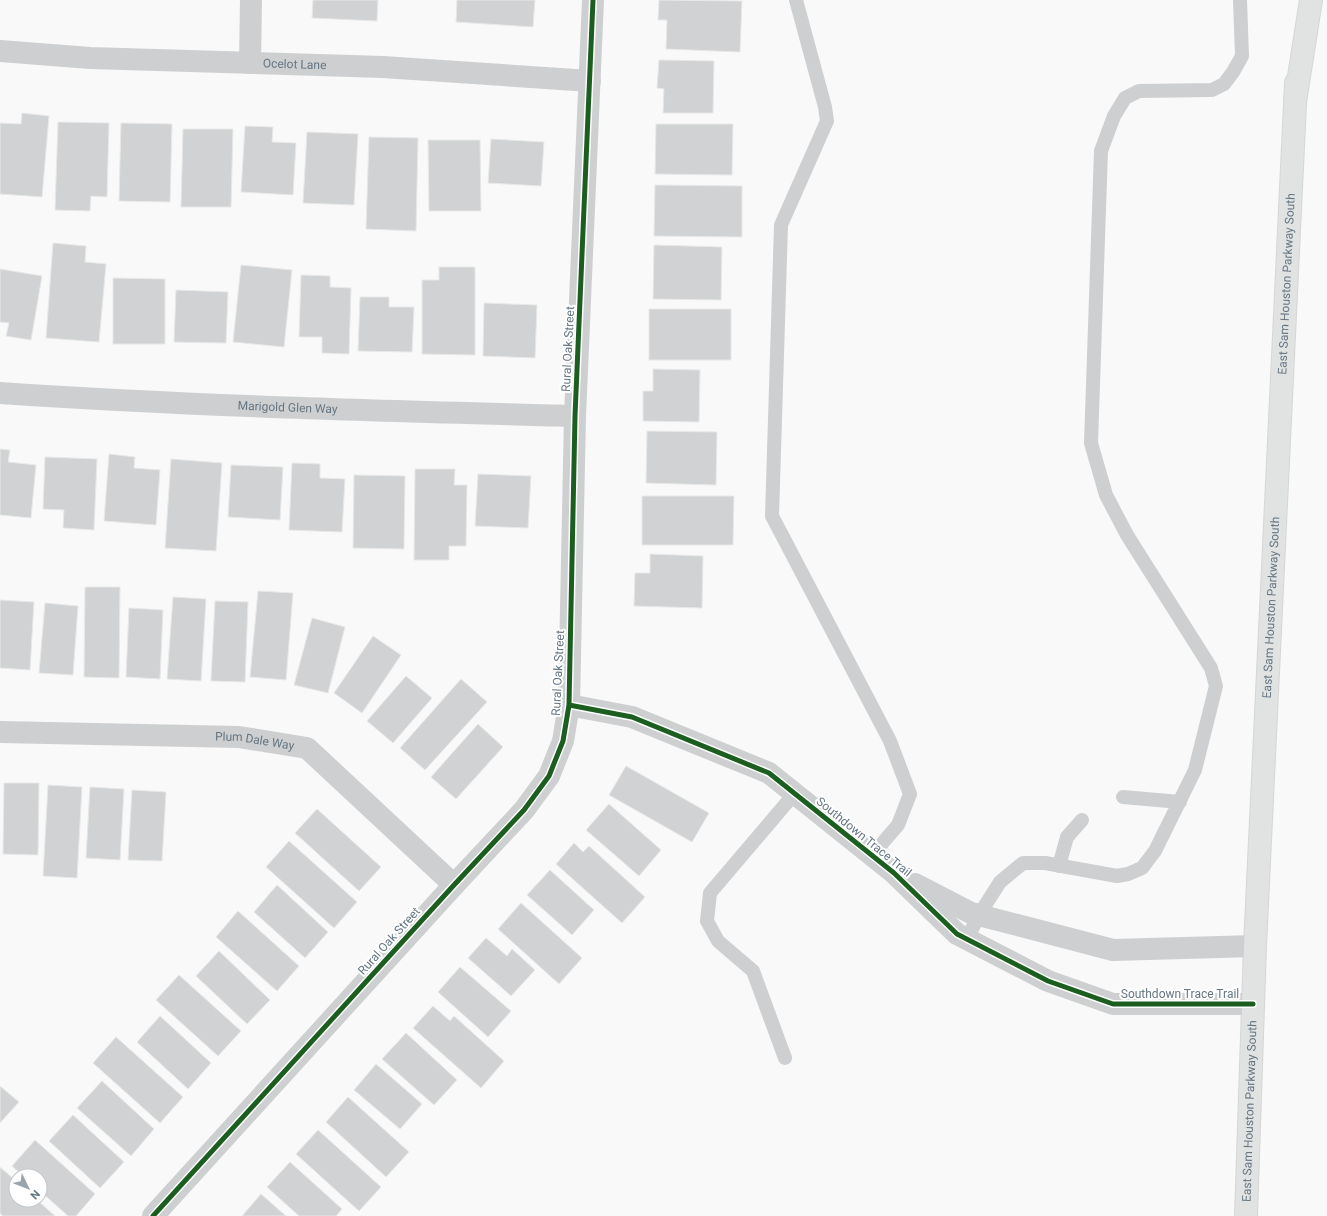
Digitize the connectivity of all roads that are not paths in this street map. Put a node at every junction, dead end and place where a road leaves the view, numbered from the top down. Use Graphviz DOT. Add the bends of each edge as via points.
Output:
graph roads {
  1 [pos="251,0"];
  2 [pos="593,0"];
  3 [pos="796,0"];
  4 [pos="1240,0"];
  5 [pos="1300,0"];
  6 [pos="1311,0"];
  7 [pos="0,51"];
  8 [pos="250,63"];
  9 [pos="590,81"];
  10 [pos="1295,102"];
  11 [pos="0,393"];
  12 [pos="575,416"];
  13 [pos="569,705"];
  14 [pos="0,732"];
  15 [pos="795,793"];
  16 [pos="1123,797"];
  17 [pos="1180,802"];
  18 [pos="1082,820"];
  19 [pos="872,855"];
  20 [pos="1059,866"];
  21 [pos="894,873"];
  22 [pos="454,885"];
  23 [pos="979,915"];
  24 [pos="967,939"];
  25 [pos="1255,946"];
  26 [pos="1253,1004"];
  27 [pos="785,1058"];
  28 [pos="153,1216"];
  29 [pos="1246,1216"];
  1 -- 8 [label="street"];
  2 -- 9 [label="street, Rural Oak Street"];
  3 -- 19 [label="lane" via="827,121 781,225 772,516 890,741 910,794 898,825"];
  4 -- 17 [label="lane" via="1242,56 1224,84 1212,90 1139,91 1125,98 1114,116 1101,150 1091,443 1106,495 1127,535 1211,668 1216,686 1195,770"];
  5 -- 10 [label="main road, East Sam Houston Parkway South"];
  6 -- 10 [label="main road"];
  7 -- 8 [label="street, Ocelot Lane" via="90,58"];
  8 -- 9 [label="street, Ocelot Lane" via="383,67"];
  9 -- 12 [label="street, Rural Oak Street"];
  10 -- 25 [label="main road, East Sam Houston Parkway South"];
  11 -- 12 [label="street, Marigold Glen Way" via="312,409"];
  12 -- 13 [label="street, Rural Oak Street"];
  13 -- 15 [label="street, Southdown Trace Trail" via="632,717 769,773"];
  13 -- 22 [label="street, Rural Oak Street" via="563,741 549,776 524,810"];
  14 -- 22 [label="street, Plum Dale Way" via="239,737 307,748"];
  15 -- 19 [label="street, Southdown Trace Trail"];
  15 -- 27 [label="lane" via="710,893 707,921 718,941 753,971"];
  16 -- 17 [label="lane"];
  17 -- 20 [label="lane" via="1156,851 1142,868 1117,876"];
  18 -- 20 [label="lane" via="1067,837"];
  19 -- 21 [label="street, Southdown Trace Trail"];
  20 -- 23 [label="lane" via="1023,863 1000,882"];
  21 -- 23 [label="street, Southdown Trace Trail"];
  21 -- 24 [label="street, Southdown Trace Trail" via="957,934"];
  22 -- 28 [label="street, Rural Oak Street"];
  23 -- 24 [label="lane"];
  23 -- 25 [label="street, Southdown Trace Trail" via="1113,950"];
  24 -- 26 [label="street, Southdown Trace Trail" via="1048,982 1113,1004"];
  25 -- 26 [label="main road, East Sam Houston Parkway South"];
  26 -- 29 [label="main road, East Sam Houston Parkway South"];
}
